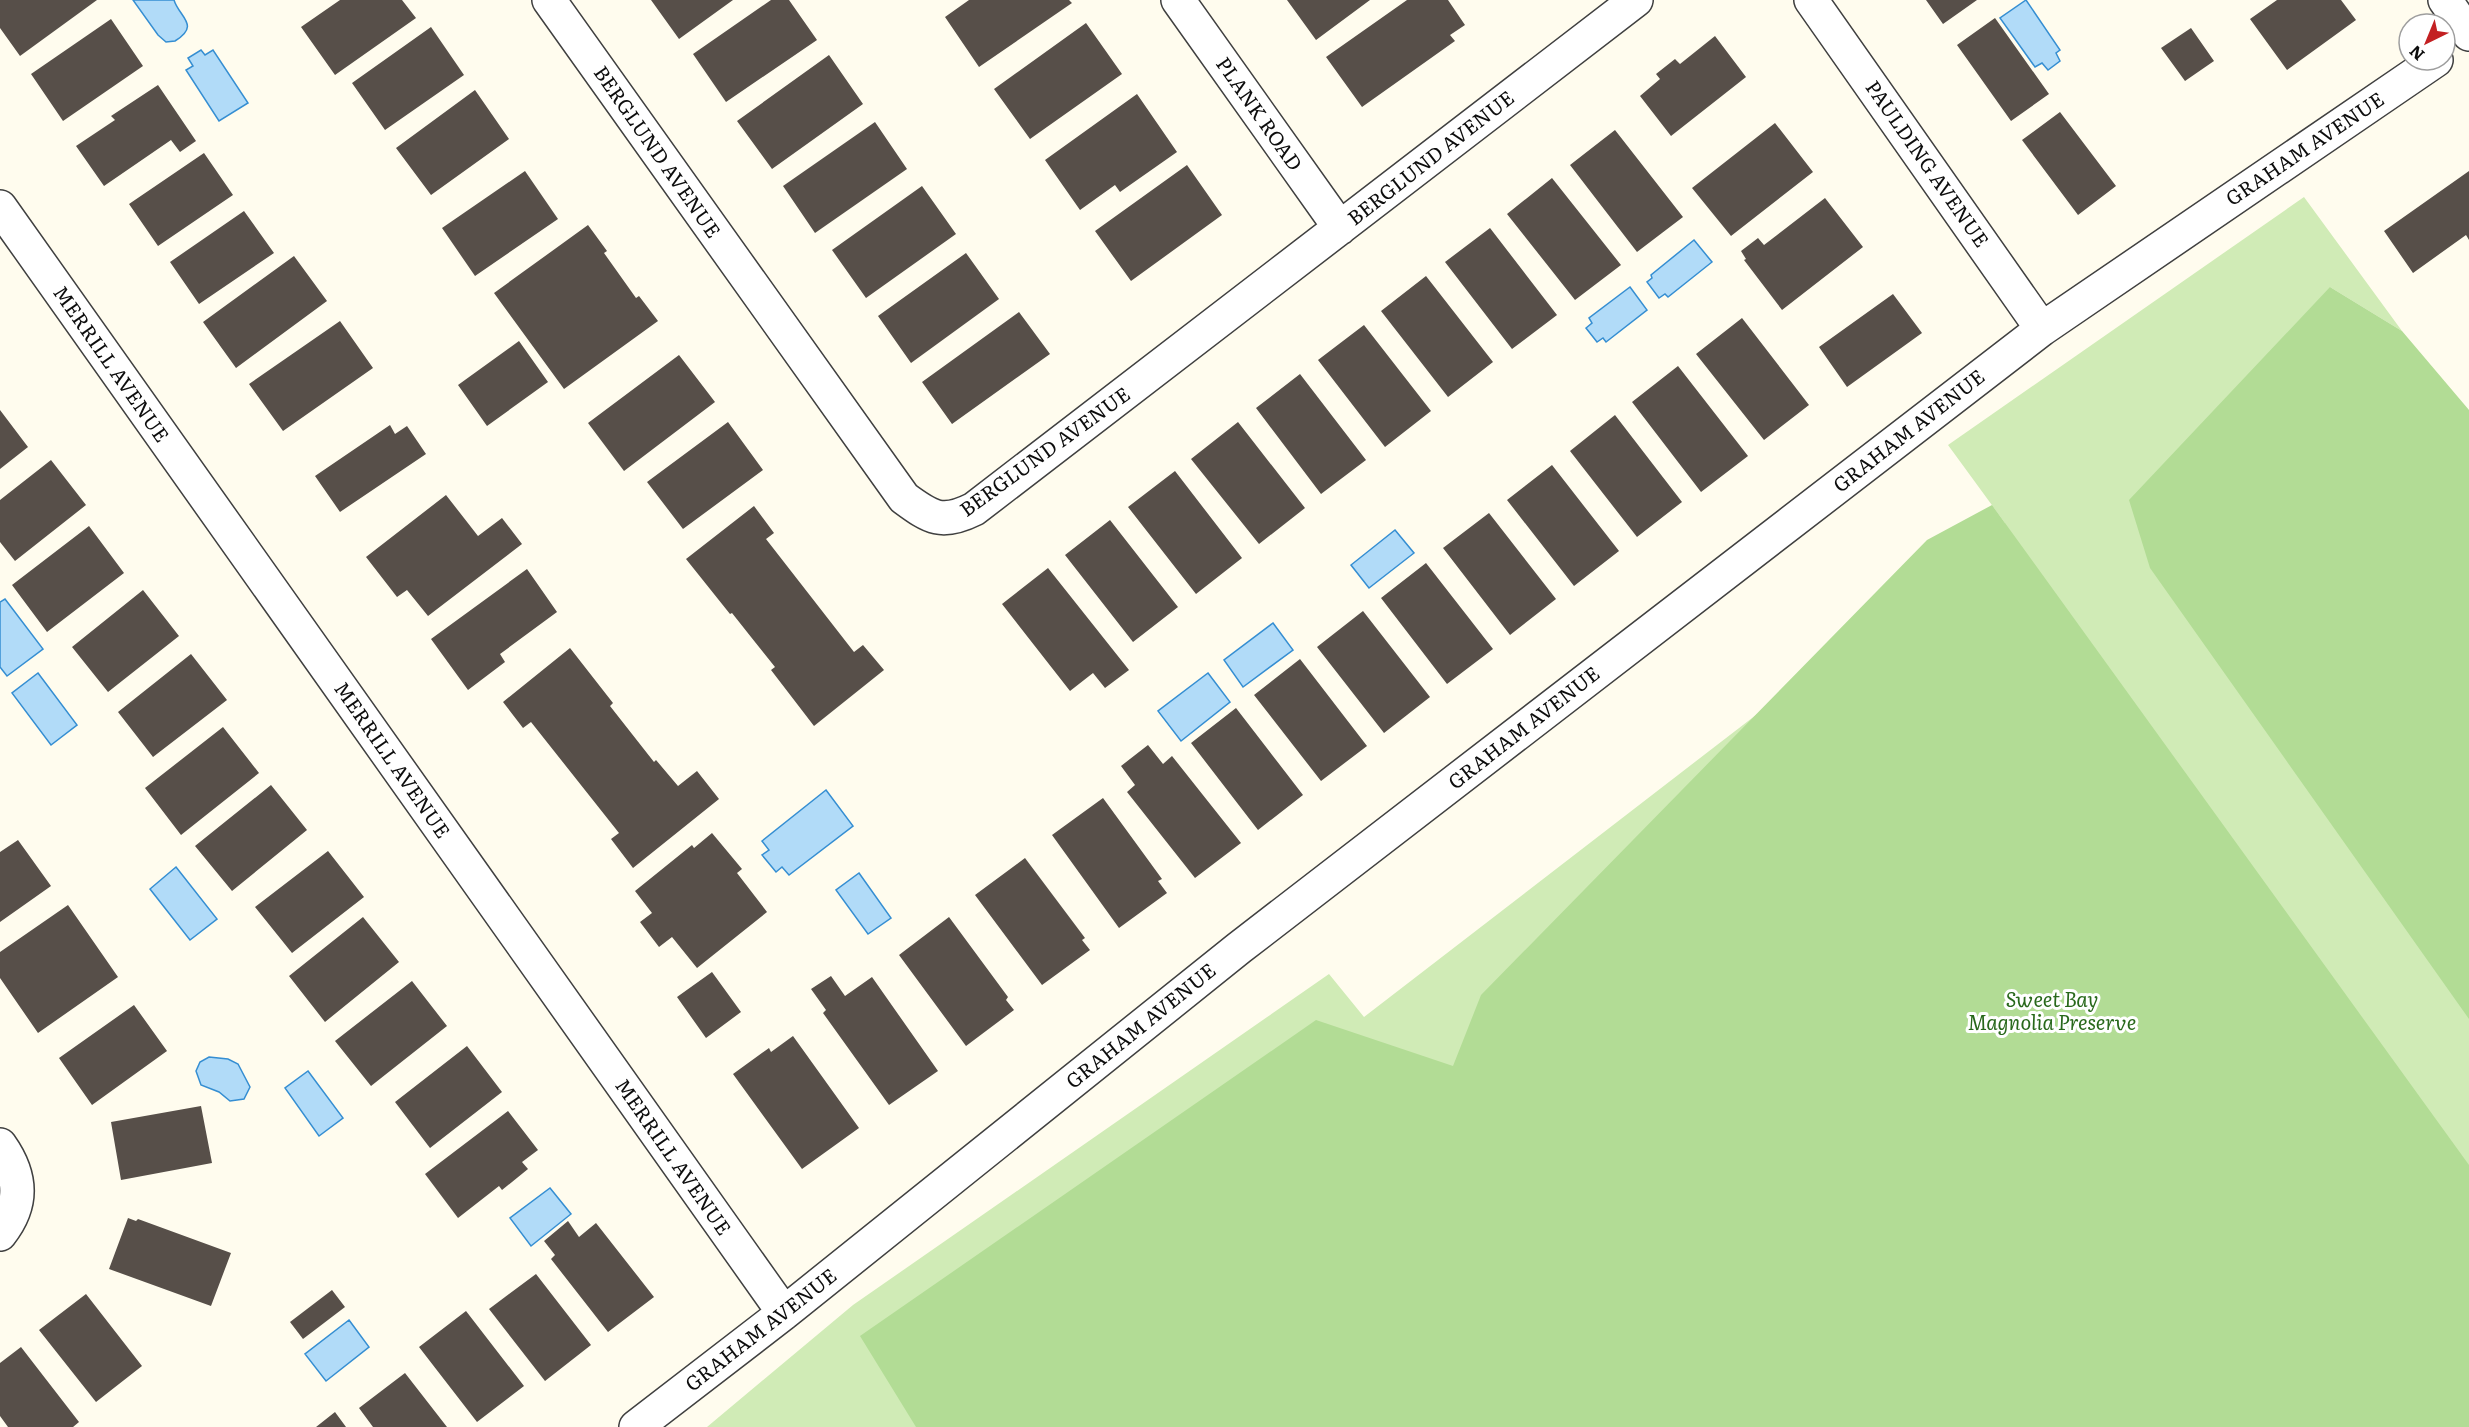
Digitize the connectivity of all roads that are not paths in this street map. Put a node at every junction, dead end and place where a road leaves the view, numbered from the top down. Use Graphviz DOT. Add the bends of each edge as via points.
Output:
graph roads {
  1 [pos="549,0"];
  2 [pos="1178,0"];
  3 [pos="1636,0"];
  4 [pos="1811,0"];
  5 [pos="2445,0"];
  6 [pos="2469,36"];
  7 [pos="2418,72"];
  8 [pos="0,207"];
  9 [pos="1340,228"];
  10 [pos="2042,329"];
  11 [pos="0,1145"];
  12 [pos="0,1234"];
  13 [pos="784,1313"];
  14 [pos="636,1427"];
  1 -- 9 [label="street, BERGLUND AVENUE" via="904,498 926,515 953,519 974,509"];
  2 -- 9 [label="street, PLANK ROAD"];
  3 -- 9 [label="street, BERGLUND AVENUE"];
  4 -- 10 [label="street, PAULDING AVENUE"];
  5 -- 6 [label="street"];
  7 -- 10 [label="street, GRAHAM AVENUE"];
  8 -- 13 [label="street, MERRILL AVENUE"];
  10 -- 13 [label="street, GRAHAM AVENUE" via="1239,948"];
  11 -- 12 [label="street" via="16,1178 17,1203"];
  13 -- 14 [label="street, GRAHAM AVENUE"];
}
